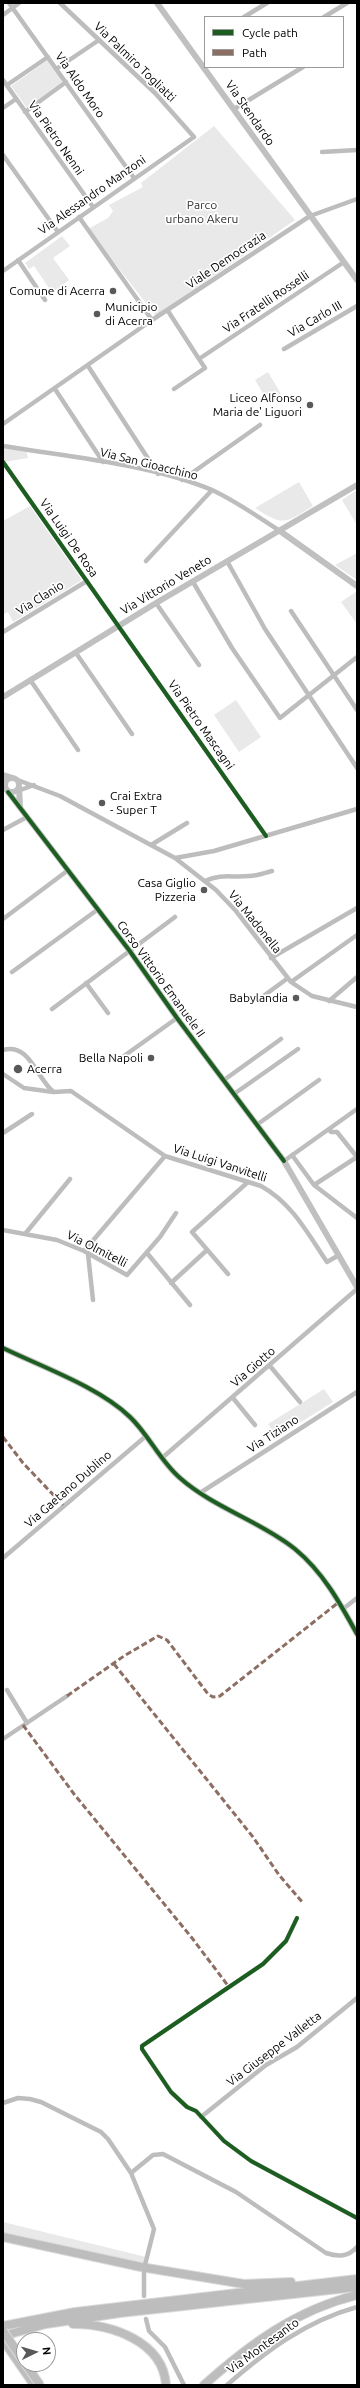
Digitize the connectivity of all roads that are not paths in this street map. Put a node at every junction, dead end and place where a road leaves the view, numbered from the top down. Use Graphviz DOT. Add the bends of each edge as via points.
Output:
graph roads {
  1 [pos="9,3"];
  2 [pos="19,3"];
  3 [pos="60,3"];
  4 [pos="158,3"];
  5 [pos="267,3"];
  6 [pos="347,3"];
  7 [pos="13,8"];
  8 [pos="3,15"];
  9 [pos="246,16"];
  10 [pos="326,16"];
  11 [pos="98,40"];
  12 [pos="48,57"];
  13 [pos="204,67"];
  14 [pos="205,68"];
  15 [pos="301,68"];
  16 [pos="56,69"];
  17 [pos="3,80"];
  18 [pos="66,82"];
  19 [pos="7,86"];
  20 [pos="16,99"];
  21 [pos="3,108"];
  22 [pos="234,109"];
  23 [pos="25,112"];
  24 [pos="194,137"];
  25 [pos="357,150"];
  26 [pos="322,152"];
  27 [pos="3,155"];
  28 [pos="134,178"];
  29 [pos="357,199"];
  30 [pos="93,207"];
  31 [pos="310,216"];
  32 [pos="79,217"];
  33 [pos="58,232"];
  34 [pos="18,260"];
  35 [pos="344,262"];
  36 [pos="3,271"];
  37 [pos="357,280"];
  38 [pos="45,300"];
  39 [pos="357,306"];
  40 [pos="168,311"];
  41 [pos="152,320"];
  42 [pos="284,349"];
  43 [pos="199,359"];
  44 [pos="88,366"];
  45 [pos="55,388"];
  46 [pos="174,389"];
  47 [pos="3,424"];
  48 [pos="260,425"];
  49 [pos="3,446"];
  50 [pos="3,462"];
  51 [pos="103,462"];
  52 [pos="158,474"];
  53 [pos="182,480"];
  54 [pos="357,485"];
  55 [pos="212,490"];
  56 [pos="280,531"];
  57 [pos="146,561"];
  58 [pos="227,562"];
  59 [pos="87,580"];
  60 [pos="193,582"];
  61 [pos="357,586"];
  62 [pos="156,603"];
  63 [pos="290,611"];
  64 [pos="119,626"];
  65 [pos="3,632"];
  66 [pos="76,653"];
  67 [pos="357,657"];
  68 [pos="200,665"];
  69 [pos="334,676"];
  70 [pos="31,681"];
  71 [pos="310,696"];
  72 [pos="3,697"];
  73 [pos="357,710"];
  74 [pos="132,734"];
  75 [pos="78,750"];
  76 [pos="357,768"];
  77 [pos="3,775"];
  78 [pos="14,779"];
  79 [pos="34,785"];
  80 [pos="5,788"];
  81 [pos="18,790"];
  82 [pos="357,809"];
  83 [pos="22,810"];
  84 [pos="27,817"];
  85 [pos="187,823"];
  86 [pos="3,830"];
  87 [pos="266,836"];
  88 [pos="151,845"];
  89 [pos="176,858"];
  90 [pos="67,870"];
  91 [pos="272,871"];
  92 [pos="205,881"];
  93 [pos="357,908"];
  94 [pos="97,910"];
  95 [pos="175,918"];
  96 [pos="3,919"];
  97 [pos="357,935"];
  98 [pos="129,950"];
  99 [pos="271,958"];
  100 [pos="12,972"];
  101 [pos="357,976"];
  102 [pos="290,980"];
  103 [pos="86,983"];
  104 [pos="258,1000"];
  105 [pos="330,1001"];
  106 [pos="357,1007"];
  107 [pos="52,1009"];
  108 [pos="108,1013"];
  109 [pos="177,1018"];
  110 [pos="281,1039"];
  111 [pos="298,1049"];
  112 [pos="3,1050"];
  113 [pos="124,1056"];
  114 [pos="3,1074"];
  115 [pos="224,1080"];
  116 [pos="319,1080"];
  117 [pos="54,1092"];
  118 [pos="234,1094"];
  119 [pos="357,1109"];
  120 [pos="32,1114"];
  121 [pos="258,1124"];
  122 [pos="329,1129"];
  123 [pos="3,1133"];
  124 [pos="292,1155"];
  125 [pos="165,1156"];
  126 [pos="357,1157"];
  127 [pos="284,1161"];
  128 [pos="70,1179"];
  129 [pos="248,1182"];
  130 [pos="314,1186"];
  131 [pos="176,1213"];
  132 [pos="357,1218"];
  133 [pos="3,1230"];
  134 [pos="25,1234"];
  135 [pos="207,1250"];
  136 [pos="86,1253"];
  137 [pos="147,1254"];
  138 [pos="339,1255"];
  139 [pos="228,1274"];
  140 [pos="171,1283"];
  141 [pos="357,1288"];
  142 [pos="93,1300"];
  143 [pos="190,1305"];
  144 [pos="3,1348"];
  145 [pos="270,1366"];
  146 [pos="357,1392"];
  147 [pos="233,1398"];
  148 [pos="300,1402"];
  149 [pos="255,1425"];
  150 [pos="146,1436"];
  151 [pos="162,1458"];
  152 [pos="200,1493"];
  153 [pos="3,1558"];
  154 [pos="357,1598"];
  155 [pos="344,1609"];
  156 [pos="357,1634"];
  157 [pos="7,1690"];
  158 [pos="67,1696"];
  159 [pos="27,1722"];
  160 [pos="3,1739"];
  161 [pos="296,1918"];
  162 [pos="357,1998"];
  163 [pos="3,2103"];
  164 [pos="201,2117"];
  165 [pos="131,2173"];
  166 [pos="357,2218"];
  167 [pos="3,2237"];
  168 [pos="357,2247"];
  169 [pos="145,2265"];
  170 [pos="144,2272"];
  171 [pos="357,2279"];
  172 [pos="320,2282"];
  173 [pos="357,2287"];
  174 [pos="357,2295"];
  175 [pos="144,2296"];
  176 [pos="357,2307"];
  177 [pos="146,2319"];
  178 [pos="46,2324"];
  179 [pos="3,2326"];
  180 [pos="3,2331"];
  181 [pos="3,2336"];
  182 [pos="3,2340"];
  183 [pos="34,2385"];
  184 [pos="40,2385"];
  185 [pos="166,2385"];
  186 [pos="184,2385"];
  187 [pos="204,2385"];
  188 [pos="226,2385"];
  1 -- 7 [label="street, Via Aldo Moro"];
  2 -- 7 [label="street"];
  3 -- 11 [label="street, Via Palmiro Togliatti"];
  4 -- 13 [label="street, Via Stendardo"];
  5 -- 9 [label="street"];
  6 -- 10 [label="street"];
  7 -- 8 [label="street"];
  7 -- 12 [label="street, Via Aldo Moro"];
  11 -- 16 [label="street"];
  11 -- 24 [label="street, Via Palmiro Togliatti" via="155,93"];
  12 -- 16 [label="street, Via Aldo Moro"];
  12 -- 19 [label="street"];
  14 -- 22 [label="street, Via Stendardo"];
  15 -- 22 [label="street"];
  16 -- 18 [label="street, Via Aldo Moro"];
  17 -- 19 [label="street, Via Pietro Nenni"];
  18 -- 23 [label="street"];
  18 -- 28 [label="street, Via Aldo Moro"];
  19 -- 20 [label="street, Via Pietro Nenni"];
  20 -- 21 [label="street"];
  20 -- 23 [label="street, Via Pietro Nenni"];
  22 -- 31 [label="street, Via Stendardo"];
  23 -- 30 [label="street, Via Pietro Nenni"];
  24 -- 28 [label="street, Via Alessandro Manzoni"];
  25 -- 26 [label="street"];
  27 -- 33 [label="street"];
  28 -- 30 [label="street, Via Alessandro Manzoni"];
  29 -- 31 [label="street, Viale Democrazia"];
  30 -- 32 [label="street, Via Alessandro Manzoni"];
  31 -- 35 [label="street, Via Stendardo"];
  31 -- 40 [label="street, Viale Democrazia"];
  32 -- 33 [label="street, Via Alessandro Manzoni"];
  32 -- 41 [label="street"];
  33 -- 34 [label="street, Via Alessandro Manzoni"];
  34 -- 36 [label="street, Via Alessandro Manzoni"];
  34 -- 38 [label="street"];
  35 -- 37 [label="street, Via Stendardo"];
  35 -- 43 [label="street, Via Fratelli Rosselli"];
  39 -- 42 [label="street, Via Carlo III"];
  40 -- 41 [label="street, Viale Democrazia"];
  40 -- 43 [label="street"];
  41 -- 44 [label="street, Viale Democrazia"];
  43 -- 46 [label="street" via="205,368"];
  44 -- 45 [label="street, Viale Democrazia"];
  44 -- 52 [label="street"];
  45 -- 47 [label="street, Viale Democrazia"];
  45 -- 51 [label="street"];
  48 -- 53 [label="street"];
  49 -- 51 [label="street, Via San Gioacchino"];
  50 -- 59 [label="street, Via Luigi De Rosa"];
  51 -- 52 [label="street, Via San Gioacchino"];
  52 -- 53 [label="street, Via San Gioacchino"];
  53 -- 55 [label="street, Via San Gioacchino"];
  54 -- 56 [label="street, Via Vittorio Veneto"];
  55 -- 56 [label="street, Via San Gioacchino"];
  55 -- 57 [label="street"];
  56 -- 58 [label="street, Via Vittorio Veneto"];
  56 -- 61 [label="street"];
  58 -- 60 [label="street, Via Vittorio Veneto"];
  58 -- 71 [label="street" via="264,629"];
  59 -- 64 [label="street, Via Luigi De Rosa"];
  59 -- 65 [label="street, Via Clanio"];
  60 -- 62 [label="street, Via Vittorio Veneto"];
  60 -- 71 [label="street" via="232,648 280,718"];
  62 -- 64 [label="street, Via Vittorio Veneto"];
  62 -- 68 [label="street"];
  63 -- 69 [label="street"];
  64 -- 66 [label="street, Via Vittorio Veneto"];
  64 -- 87 [label="street, Via Pietro Mascagni"];
  66 -- 70 [label="street, Via Vittorio Veneto"];
  66 -- 74 [label="street"];
  67 -- 69 [label="street"];
  69 -- 71 [label="street"];
  69 -- 73 [label="street"];
  70 -- 72 [label="street, Via Vittorio Veneto"];
  70 -- 75 [label="street"];
  71 -- 76 [label="street"];
  77 -- 78 [label="street"];
  78 -- 79 [label="street, Via Madonella"];
  78 -- 80 [label="street" via="7,780"];
  78 -- 81 [label="street, Corso Vittorio Emanuele II"];
  79 -- 81 [label="street"];
  79 -- 88 [label="street, Via Madonella" via="60,796"];
  80 -- 81 [label="street"];
  80 -- 83 [label="street, Corso Vittorio Emanuele II"];
  81 -- 83 [label="street, Corso Vittorio Emanuele II" via="18,804"];
  82 -- 87 [label="street"];
  83 -- 84 [label="street, Corso Vittorio Emanuele II"];
  84 -- 86 [label="street"];
  84 -- 90 [label="street, Corso Vittorio Emanuele II"];
  85 -- 88 [label="street"];
  87 -- 89 [label="street" via="214,851"];
  88 -- 89 [label="street, Via Madonella"];
  89 -- 92 [label="street, Via Madonella"];
  90 -- 94 [label="street, Corso Vittorio Emanuele II"];
  90 -- 96 [label="street"];
  91 -- 92 [label="street" via="252,876 218,875"];
  92 -- 99 [label="street, Via Madonella" via="236,911"];
  93 -- 99 [label="street"];
  94 -- 98 [label="street, Corso Vittorio Emanuele II"];
  94 -- 100 [label="street"];
  95 -- 98 [label="street"];
  97 -- 102 [label="street"];
  98 -- 103 [label="street"];
  98 -- 109 [label="street, Corso Vittorio Emanuele II"];
  99 -- 102 [label="street, Via Madonella"];
  101 -- 105 [label="street"];
  102 -- 104 [label="street"];
  102 -- 105 [label="street, Via Madonella" via="312,996"];
  103 -- 107 [label="street"];
  103 -- 108 [label="street"];
  105 -- 106 [label="street, Via Madonella"];
  109 -- 113 [label="street"];
  109 -- 115 [label="street, Corso Vittorio Emanuele II"];
  110 -- 115 [label="street"];
  111 -- 118 [label="street"];
  112 -- 117 [label="street" via="16,1050 29,1058 46,1086"];
  114 -- 117 [label="street, Via Luigi Vanvitelli" via="24,1088"];
  115 -- 118 [label="street, Corso Vittorio Emanuele II"];
  116 -- 121 [label="street"];
  117 -- 125 [label="street, Via Luigi Vanvitelli" via="71,1091"];
  118 -- 121 [label="street, Corso Vittorio Emanuele II"];
  119 -- 122 [label="street"];
  120 -- 123 [label="street"];
  121 -- 127 [label="street, Corso Vittorio Emanuele II"];
  122 -- 124 [label="street"];
  122 -- 126 [label="street" via="331,1132 337,1132"];
  124 -- 127 [label="street"];
  124 -- 130 [label="street"];
  125 -- 129 [label="street, Via Luigi Vanvitelli"];
  125 -- 136 [label="street"];
  126 -- 130 [label="street"];
  127 -- 138 [label="street, Corso Vittorio Emanuele II"];
  128 -- 134 [label="street"];
  129 -- 135 [label="street" via="192,1232"];
  129 -- 138 [label="street, Via Luigi Vanvitelli" via="276,1194 288,1206 327,1262"];
  130 -- 132 [label="street"];
  131 -- 137 [label="street, Via Olmitelli"];
  133 -- 134 [label="street, Via Olmitelli"];
  134 -- 136 [label="street, Via Olmitelli" via="57,1240"];
  135 -- 139 [label="street"];
  135 -- 140 [label="street"];
  136 -- 137 [label="street, Via Olmitelli" via="127,1276"];
  136 -- 142 [label="street"];
  137 -- 140 [label="street"];
  138 -- 141 [label="street, Corso Vittorio Emanuele II"];
  140 -- 143 [label="street"];
  141 -- 145 [label="street, Via Giotto"];
  144 -- 150 [label="street" via="96,1393 130,1417"];
  145 -- 147 [label="street, Via Giotto"];
  145 -- 148 [label="street"];
  146 -- 152 [label="street, Via Tiziano"];
  147 -- 149 [label="street"];
  147 -- 151 [label="street, Via Giotto"];
  150 -- 151 [label="street"];
  150 -- 153 [label="street, Via Gaetano Dublino"];
  151 -- 152 [label="street" via="179,1478"];
  152 -- 155 [label="street" via="294,1549 324,1579"];
  154 -- 155 [label="street"];
  155 -- 156 [label="street"];
  157 -- 159 [label="street"];
  158 -- 159 [label="street"];
  159 -- 160 [label="street"];
  161 -- 164 [label="street" via="286,1940 263,1964 142,2046 143,2052 171,2092"];
  162 -- 164 [label="street, Via Giuseppe Valletta" via="297,2047 266,2065"];
  163 -- 165 [label="street" via="18,2098 41,2102 93,2127 108,2139"];
  164 -- 166 [label="street" via="215,2134 251,2161"];
  165 -- 168 [label="street" via="159,2153 236,2192 326,2253 341,2256"];
  165 -- 169 [label="street" via="154,2229"];
  167 -- 172 [label="highway" via="148,2268 244,2284"];
  170 -- 175 [label="street"];
  171 -- 172 [label="highway"];
  172 -- 179 [label="highway" via="75,2312"];
  173 -- 178 [label="highway" via="120,2313"];
  174 -- 187 [label="highway" via="321,2306 279,2326 255,2342"];
  176 -- 188 [label="street, Via Montesanto" via="317,2321 296,2332"];
  177 -- 186 [label="street" via="149,2331 165,2347"];
  178 -- 181 [label="highway"];
  178 -- 185 [label="highway" via="100,2326 148,2346 162,2367"];
  180 -- 184 [label="highway, bridge"];
  182 -- 183 [label="highway"];
}
